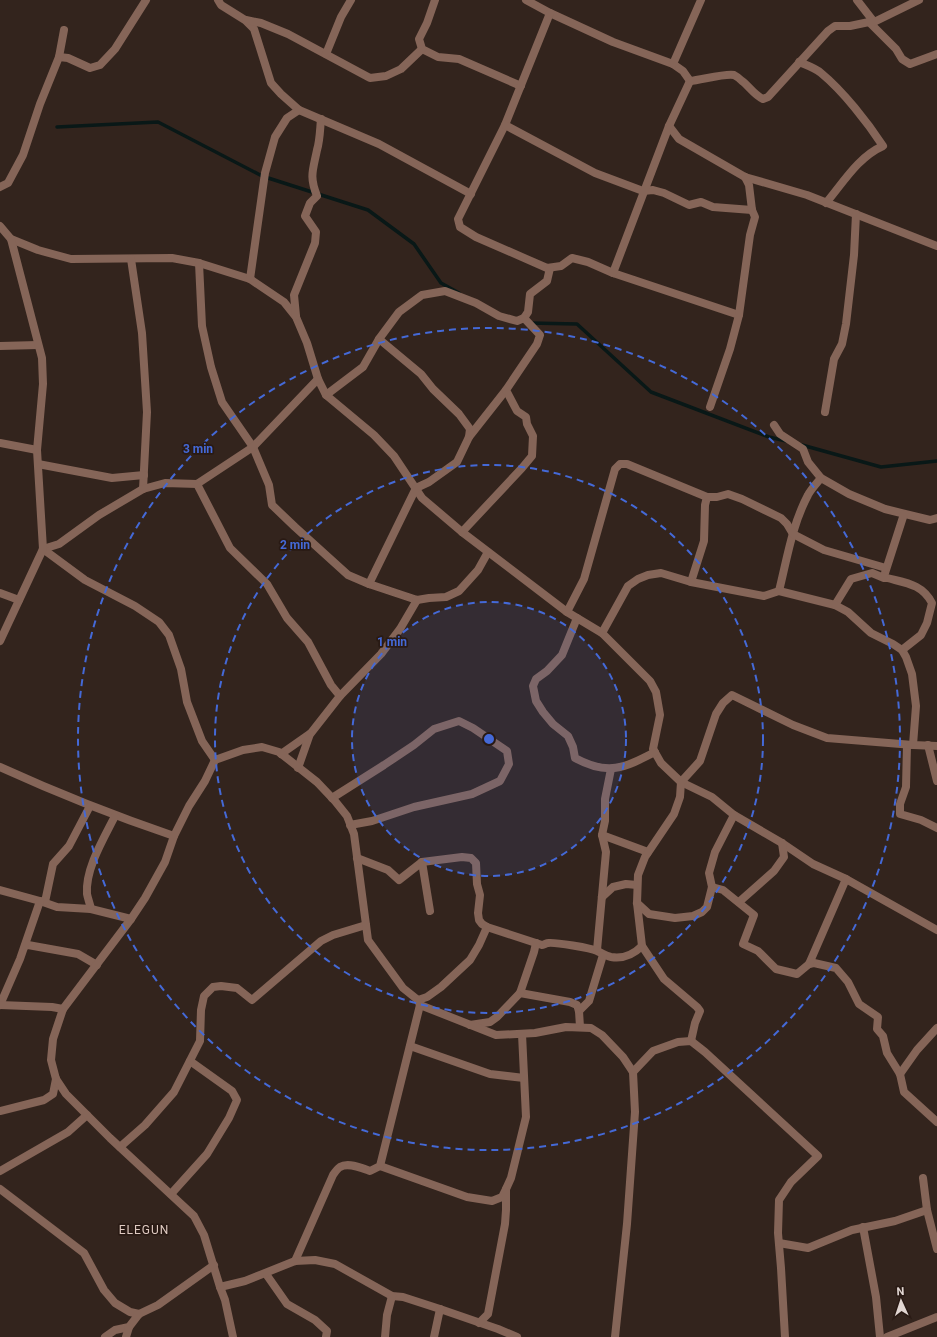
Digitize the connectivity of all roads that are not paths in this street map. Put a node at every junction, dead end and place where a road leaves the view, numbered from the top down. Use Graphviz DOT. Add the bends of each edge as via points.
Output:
graph roads {
  1 [pos="146,0"];
  2 [pos="218,0"];
  3 [pos="351,0"];
  4 [pos="435,0"];
  5 [pos="526,0"];
  6 [pos="701,0"];
  7 [pos="857,0"];
  8 [pos="919,0"];
  9 [pos="538,3"];
  10 [pos="550,13"];
  11 [pos="245,20"];
  12 [pos="871,22"];
  13 [pos="64,30"];
  14 [pos="422,49"];
  15 [pos="326,54"];
  16 [pos="937,54"];
  17 [pos="59,57"];
  18 [pos="799,62"];
  19 [pos="672,64"];
  20 [pos="690,81"];
  21 [pos="521,86"];
  22 [pos="299,110"];
  23 [pos="321,119"];
  24 [pos="505,126"];
  25 [pos="669,126"];
  26 [pos="744,177"];
  27 [pos="0,187"];
  28 [pos="644,191"];
  29 [pos="471,194"];
  30 [pos="826,203"];
  31 [pos="752,210"];
  32 [pos="856,214"];
  33 [pos="0,226"];
  34 [pos="12,239"];
  35 [pos="937,246"];
  36 [pos="131,259"];
  37 [pos="199,263"];
  38 [pos="550,268"];
  39 [pos="613,273"];
  40 [pos="250,279"];
  41 [pos="739,315"];
  42 [pos="296,317"];
  43 [pos="524,318"];
  44 [pos="379,339"];
  45 [pos="38,345"];
  46 [pos="0,346"];
  47 [pos="318,379"];
  48 [pos="506,390"];
  49 [pos="326,395"];
  50 [pos="710,407"];
  51 [pos="824,412"];
  52 [pos="774,425"];
  53 [pos="469,437"];
  54 [pos="0,443"];
  55 [pos="253,447"];
  56 [pos="37,450"];
  57 [pos="38,464"];
  58 [pos="144,475"];
  59 [pos="821,478"];
  60 [pos="197,484"];
  61 [pos="416,488"];
  62 [pos="143,489"];
  63 [pos="707,497"];
  64 [pos="904,514"];
  65 [pos="937,518"];
  66 [pos="462,532"];
  67 [pos="793,534"];
  68 [pos="43,548"];
  69 [pos="488,552"];
  70 [pos="886,568"];
  71 [pos="884,578"];
  72 [pos="691,582"];
  73 [pos="369,584"];
  74 [pos="779,591"];
  75 [pos="0,593"];
  76 [pos="19,600"];
  77 [pos="417,600"];
  78 [pos="835,605"];
  79 [pos="567,612"];
  80 [pos="577,618"];
  81 [pos="602,633"];
  82 [pos="0,641"];
  83 [pos="902,650"];
  84 [pos="340,696"];
  85 [pos="310,733"];
  86 [pos="910,745"];
  87 [pos="928,746"];
  88 [pos="937,746"];
  89 [pos="655,752"];
  90 [pos="281,754"];
  91 [pos="215,760"];
  92 [pos="0,767"];
  93 [pos="298,768"];
  94 [pos="611,770"];
  95 [pos="937,781"];
  96 [pos="681,782"];
  97 [pos="332,798"];
  98 [pos="90,806"];
  99 [pos="734,815"];
  100 [pos="114,816"];
  101 [pos="350,825"];
  102 [pos="937,828"];
  103 [pos="602,835"];
  104 [pos="174,836"];
  105 [pos="782,843"];
  106 [pos="648,852"];
  107 [pos="357,858"];
  108 [pos="422,862"];
  109 [pos="846,879"];
  110 [pos="637,885"];
  111 [pos="712,887"];
  112 [pos="0,890"];
  113 [pos="602,897"];
  114 [pos="42,901"];
  115 [pos="739,902"];
  116 [pos="638,903"];
  117 [pos="91,909"];
  118 [pos="430,911"];
  119 [pos="131,919"];
  120 [pos="366,925"];
  121 [pos="487,927"];
  122 [pos="937,930"];
  123 [pos="536,943"];
  124 [pos="25,946"];
  125 [pos="642,946"];
  126 [pos="600,952"];
  127 [pos="809,964"];
  128 [pos="97,965"];
  129 [pos="520,993"];
  130 [pos="419,1002"];
  131 [pos="0,1005"];
  132 [pos="63,1010"];
  133 [pos="579,1011"];
  134 [pos="469,1025"];
  135 [pos="580,1027"];
  136 [pos="937,1028"];
  137 [pos="522,1034"];
  138 [pos="691,1041"];
  139 [pos="410,1046"];
  140 [pos="190,1061"];
  141 [pos="633,1072"];
  142 [pos="900,1074"];
  143 [pos="524,1078"];
  144 [pos="56,1079"];
  145 [pos="0,1111"];
  146 [pos="87,1115"];
  147 [pos="937,1122"];
  148 [pos="120,1147"];
  149 [pos="380,1166"];
  150 [pos="0,1171"];
  151 [pos="923,1178"];
  152 [pos="506,1189"];
  153 [pos="0,1190"];
  154 [pos="171,1194"];
  155 [pos="926,1210"];
  156 [pos="863,1228"];
  157 [pos="779,1243"];
  158 [pos="937,1249"];
  159 [pos="295,1261"];
  160 [pos="214,1264"];
  161 [pos="266,1274"];
  162 [pos="220,1287"];
  163 [pos="392,1296"];
  164 [pos="440,1309"];
  165 [pos="139,1314"];
  166 [pos="488,1314"];
  167 [pos="937,1318"];
  168 [pos="479,1323"];
  169 [pos="129,1327"];
  170 [pos="498,1329"];
  171 [pos="105,1337"];
  172 [pos="126,1337"];
  173 [pos="234,1337"];
  174 [pos="326,1337"];
  175 [pos="386,1337"];
  176 [pos="434,1337"];
  177 [pos="517,1337"];
  178 [pos="615,1337"];
  179 [pos="785,1337"];
  180 [pos="880,1337"];
  181 [pos="887,1337"];
  1 -- 17 [label="street" via="115,48 100,65 90,68 68,58"];
  2 -- 11 [label="street"];
  3 -- 15 [label="street"];
  4 -- 14 [label="street" via="419,39"];
  5 -- 9 [label="street"];
  6 -- 19 [label="street"];
  7 -- 12 [label="street"];
  8 -- 12 [label="street"];
  9 -- 10 [label="street"];
  10 -- 19 [label="street" via="613,42"];
  10 -- 21 [label="street"];
  11 -- 15 [label="street" via="288,34"];
  11 -- 22 [label="street" via="254,29 271,83"];
  12 -- 16 [label="street" via="902,59 910,64"];
  12 -- 18 [label="street" via="835,26"];
  13 -- 17 [label="street"];
  14 -- 15 [label="street" via="401,69 386,76 370,78"];
  14 -- 21 [label="street" via="438,57 459,60"];
  17 -- 27 [label="street" via="23,155 8,183"];
  18 -- 20 [label="street" via="768,97 762,99 734,75"];
  18 -- 30 [label="street" via="820,72 838,90 883,146 860,162"];
  19 -- 20 [label="street" via="683,71"];
  20 -- 25 [label="street"];
  21 -- 24 [label="street"];
  22 -- 23 [label="street"];
  22 -- 40 [label="street" via="287,118 275,137 265,173"];
  23 -- 29 [label="street" via="379,144"];
  23 -- 42 [label="street" via="318,149 311,174 317,196 310,203 305,216 316,232 315,243 294,295"];
  24 -- 28 [label="street" via="595,173"];
  24 -- 29 [label="street"];
  25 -- 26 [label="street" via="679,138"];
  25 -- 28 [label="street"];
  26 -- 30 [label="street"];
  26 -- 31 [label="street" via="749,185"];
  28 -- 31 [label="street" via="664,193 689,204 701,202 713,207"];
  28 -- 39 [label="street"];
  29 -- 38 [label="street" via="458,219 460,228"];
  30 -- 32 [label="street"];
  31 -- 41 [label="street" via="755,217 750,235"];
  32 -- 35 [label="street"];
  32 -- 51 [label="street" via="846,324 842,344 834,359"];
  33 -- 34 [label="street"];
  34 -- 36 [label="street" via="38,250 71,259"];
  34 -- 45 [label="street"];
  36 -- 37 [label="street" via="172,258"];
  36 -- 58 [label="street" via="142,333 147,412"];
  37 -- 40 [label="street"];
  37 -- 55 [label="street" via="202,326 211,367 222,402"];
  38 -- 39 [label="street" via="561,266 572,258"];
  38 -- 43 [label="street" via="547,280 530,294 528,312"];
  39 -- 41 [label="street"];
  40 -- 42 [label="street" via="284,302"];
  41 -- 50 [label="street"];
  42 -- 47 [label="street"];
  43 -- 44 [label="street" via="516,321 499,316 476,303 445,291 422,295 399,312"];
  43 -- 48 [label="street" via="540,336"];
  44 -- 49 [label="street" via="363,367"];
  44 -- 53 [label="street" via="421,374 459,414 470,429"];
  45 -- 46 [label="street"];
  45 -- 56 [label="street" via="44,384"];
  47 -- 49 [label="street"];
  47 -- 55 [label="street"];
  48 -- 53 [label="street"];
  48 -- 66 [label="street" via="517,411 526,417 533,436 532,456"];
  49 -- 61 [label="street" via="374,435 394,456"];
  52 -- 59 [label="street" via="780,434 803,449 808,462"];
  53 -- 61 [label="street" via="458,462"];
  54 -- 56 [label="street"];
  55 -- 60 [label="street"];
  55 -- 73 [label="street" via="269,485 272,505 348,575"];
  56 -- 57 [label="street"];
  57 -- 58 [label="street" via="112,478"];
  57 -- 68 [label="street"];
  58 -- 62 [label="street"];
  59 -- 64 [label="street" via="849,494"];
  59 -- 67 [label="street" via="800,512"];
  60 -- 62 [label="street" via="165,483"];
  60 -- 84 [label="street" via="230,548 267,584 287,618 308,642 331,685"];
  61 -- 66 [label="street" via="422,498"];
  61 -- 73 [label="street"];
  62 -- 68 [label="street" via="59,544"];
  63 -- 67 [label="street" via="728,494 742,499 781,518"];
  63 -- 72 [label="street" via="704,541"];
  63 -- 79 [label="street" via="628,464 620,464 615,469 584,579"];
  64 -- 65 [label="street" via="930,520"];
  64 -- 70 [label="street"];
  66 -- 69 [label="street"];
  67 -- 70 [label="street" via="824,550"];
  67 -- 74 [label="street"];
  68 -- 76 [label="street"];
  68 -- 91 [label="street" via="85,580 135,606 159,622 169,635 181,669 187,702 202,741"];
  69 -- 77 [label="street" via="478,570 459,591 446,597"];
  69 -- 79 [label="street"];
  70 -- 71 [label="street"];
  71 -- 78 [label="street" via="872,573 850,579"];
  71 -- 83 [label="street" via="916,585 928,594 932,602 927,624 921,635"];
  72 -- 74 [label="street" via="764,596"];
  72 -- 81 [label="street" via="661,573 638,579 628,586"];
  73 -- 77 [label="street"];
  74 -- 78 [label="street"];
  75 -- 76 [label="street"];
  76 -- 82 [label="street"];
  77 -- 84 [label="street" via="400,630 381,654"];
  78 -- 83 [label="street" via="848,612 871,633"];
  79 -- 80 [label="street"];
  80 -- 81 [label="street"];
  80 -- 94 [label="street" via="562,656 547,672 536,679 533,686 536,701 553,724 568,736 574,747 575,758"];
  81 -- 89 [label="street" via="650,681 656,692 660,715 653,749"];
  83 -- 86 [label="street" via="912,674 916,706"];
  84 -- 85 [label="street"];
  85 -- 90 [label="street"];
  85 -- 93 [label="street"];
  86 -- 87 [label="street"];
  86 -- 96 [label="street" via="827,738 792,725 732,696 723,703 716,714 700,761"];
  86 -- 102 [label="street" via="906,787 900,804 900,814"];
  87 -- 88 [label="street"];
  87 -- 95 [label="street"];
  89 -- 94 [label="street" via="630,765"];
  89 -- 96 [label="street" via="661,763"];
  90 -- 91 [label="street" via="262,747 243,750"];
  90 -- 93 [label="street"];
  91 -- 104 [label="street"];
  92 -- 98 [label="street"];
  93 -- 97 [label="street" via="317,782"];
  94 -- 103 [label="street"];
  96 -- 99 [label="street" via="712,797"];
  96 -- 106 [label="street" via="680,797 674,814"];
  97 -- 101 [label="street" via="347,816"];
  97 -- 101 [label="street" via="414,745 434,729 459,721 507,751 509,764 500,781 472,794"];
  98 -- 100 [label="street"];
  98 -- 114 [label="street" via="69,846 52,864"];
  99 -- 105 [label="street"];
  99 -- 111 [label="street" via="715,852 709,873"];
  100 -- 104 [label="street"];
  100 -- 117 [label="street" via="95,856 89,878 87,894"];
  101 -- 107 [label="street" via="354,834"];
  103 -- 106 [label="street"];
  103 -- 113 [label="street" via="606,852"];
  104 -- 119 [label="street" via="165,862"];
  105 -- 109 [label="street" via="813,864"];
  105 -- 115 [label="street" via="784,857 774,871"];
  106 -- 110 [label="street"];
  107 -- 108 [label="street" via="388,870 399,880"];
  107 -- 120 [label="street"];
  108 -- 118 [label="street"];
  108 -- 121 [label="street" via="471,858 476,863 480,895 479,920"];
  109 -- 122 [label="street"];
  109 -- 127 [label="street"];
  110 -- 113 [label="street" via="613,887"];
  110 -- 116 [label="street"];
  111 -- 115 [label="street" via="723,890"];
  111 -- 116 [label="street" via="707,908 693,916 675,918 649,914"];
  112 -- 114 [label="street"];
  113 -- 126 [label="street"];
  114 -- 117 [label="street" via="57,907"];
  114 -- 124 [label="street"];
  115 -- 127 [label="street" via="754,915 743,944 758,951 776,969 797,974"];
  116 -- 125 [label="street"];
  117 -- 119 [label="street"];
  119 -- 128 [label="street"];
  120 -- 130 [label="street" via="368,940 403,988"];
  120 -- 140 [label="street" via="321,941 252,1000 236,988 213,987 204,996 200,1041"];
  121 -- 123 [label="street"];
  121 -- 130 [label="street" via="470,960 432,994"];
  123 -- 126 [label="street" via="542,946 548,943"];
  123 -- 129 [label="street"];
  124 -- 128 [label="street" via="78,954"];
  124 -- 131 [label="street"];
  125 -- 126 [label="street" via="621,958"];
  125 -- 138 [label="street" via="664,979 700,1011"];
  126 -- 133 [label="street" via="589,1001"];
  127 -- 142 [label="street" via="836,968 848,982 859,1004 878,1017 878,1029 883,1036 887,1053"];
  128 -- 132 [label="street"];
  129 -- 133 [label="street" via="570,1002 577,1005"];
  129 -- 134 [label="street" via="490,1022"];
  130 -- 134 [label="street"];
  130 -- 139 [label="street"];
  131 -- 132 [label="street" via="52,1007"];
  132 -- 144 [label="street" via="53,1039 51,1060"];
  133 -- 135 [label="street"];
  134 -- 137 [label="street" via="496,1035"];
  135 -- 137 [label="street"];
  135 -- 141 [label="street" via="591,1028 602,1035"];
  136 -- 142 [label="street"];
  137 -- 143 [label="street"];
  138 -- 141 [label="street" via="678,1042 653,1050"];
  138 -- 157 [label="street" via="818,1156 790,1182 779,1200"];
  139 -- 143 [label="street" via="490,1074"];
  139 -- 149 [label="street"];
  140 -- 148 [label="street" via="174,1092 145,1126"];
  140 -- 154 [label="street" via="232,1091 237,1100 207,1154"];
  141 -- 178 [label="street" via="635,1119"];
  142 -- 147 [label="street" via="904,1092"];
  143 -- 152 [label="street" via="526,1117"];
  144 -- 145 [label="street" via="53,1094 44,1100"];
  144 -- 146 [label="street" via="66,1094"];
  146 -- 148 [label="street"];
  146 -- 150 [label="street" via="68,1132"];
  148 -- 154 [label="street"];
  149 -- 152 [label="street" via="467,1197 492,1201 502,1197"];
  149 -- 159 [label="street" via="370,1171 358,1167 340,1167 333,1175"];
  151 -- 155 [label="street"];
  152 -- 166 [label="street" via="505,1224"];
  153 -- 165 [label="street" via="84,1253 104,1290 116,1303 130,1312"];
  154 -- 160 [label="street" via="194,1216 204,1234"];
  155 -- 156 [label="street" via="895,1221"];
  155 -- 158 [label="street"];
  156 -- 157 [label="street" via="808,1248"];
  156 -- 180 [label="street" via="876,1297"];
  157 -- 179 [label="street"];
  159 -- 161 [label="street"];
  159 -- 163 [label="street" via="315,1260 335,1264"];
  160 -- 162 [label="street"];
  160 -- 165 [label="street" via="158,1305"];
  161 -- 162 [label="street"];
  161 -- 174 [label="street" via="287,1304 315,1320 328,1331"];
  162 -- 173 [label="street"];
  163 -- 164 [label="street" via="404,1297"];
  163 -- 175 [label="street" via="387,1315"];
  164 -- 168 [label="street"];
  164 -- 176 [label="street"];
  165 -- 169 [label="street"];
  166 -- 168 [label="street"];
  166 -- 170 [label="street"];
  167 -- 181 [label="street"];
  168 -- 170 [label="street"];
  169 -- 171 [label="street" via="115,1330"];
  169 -- 172 [label="street"];
  170 -- 177 [label="street"];
}
